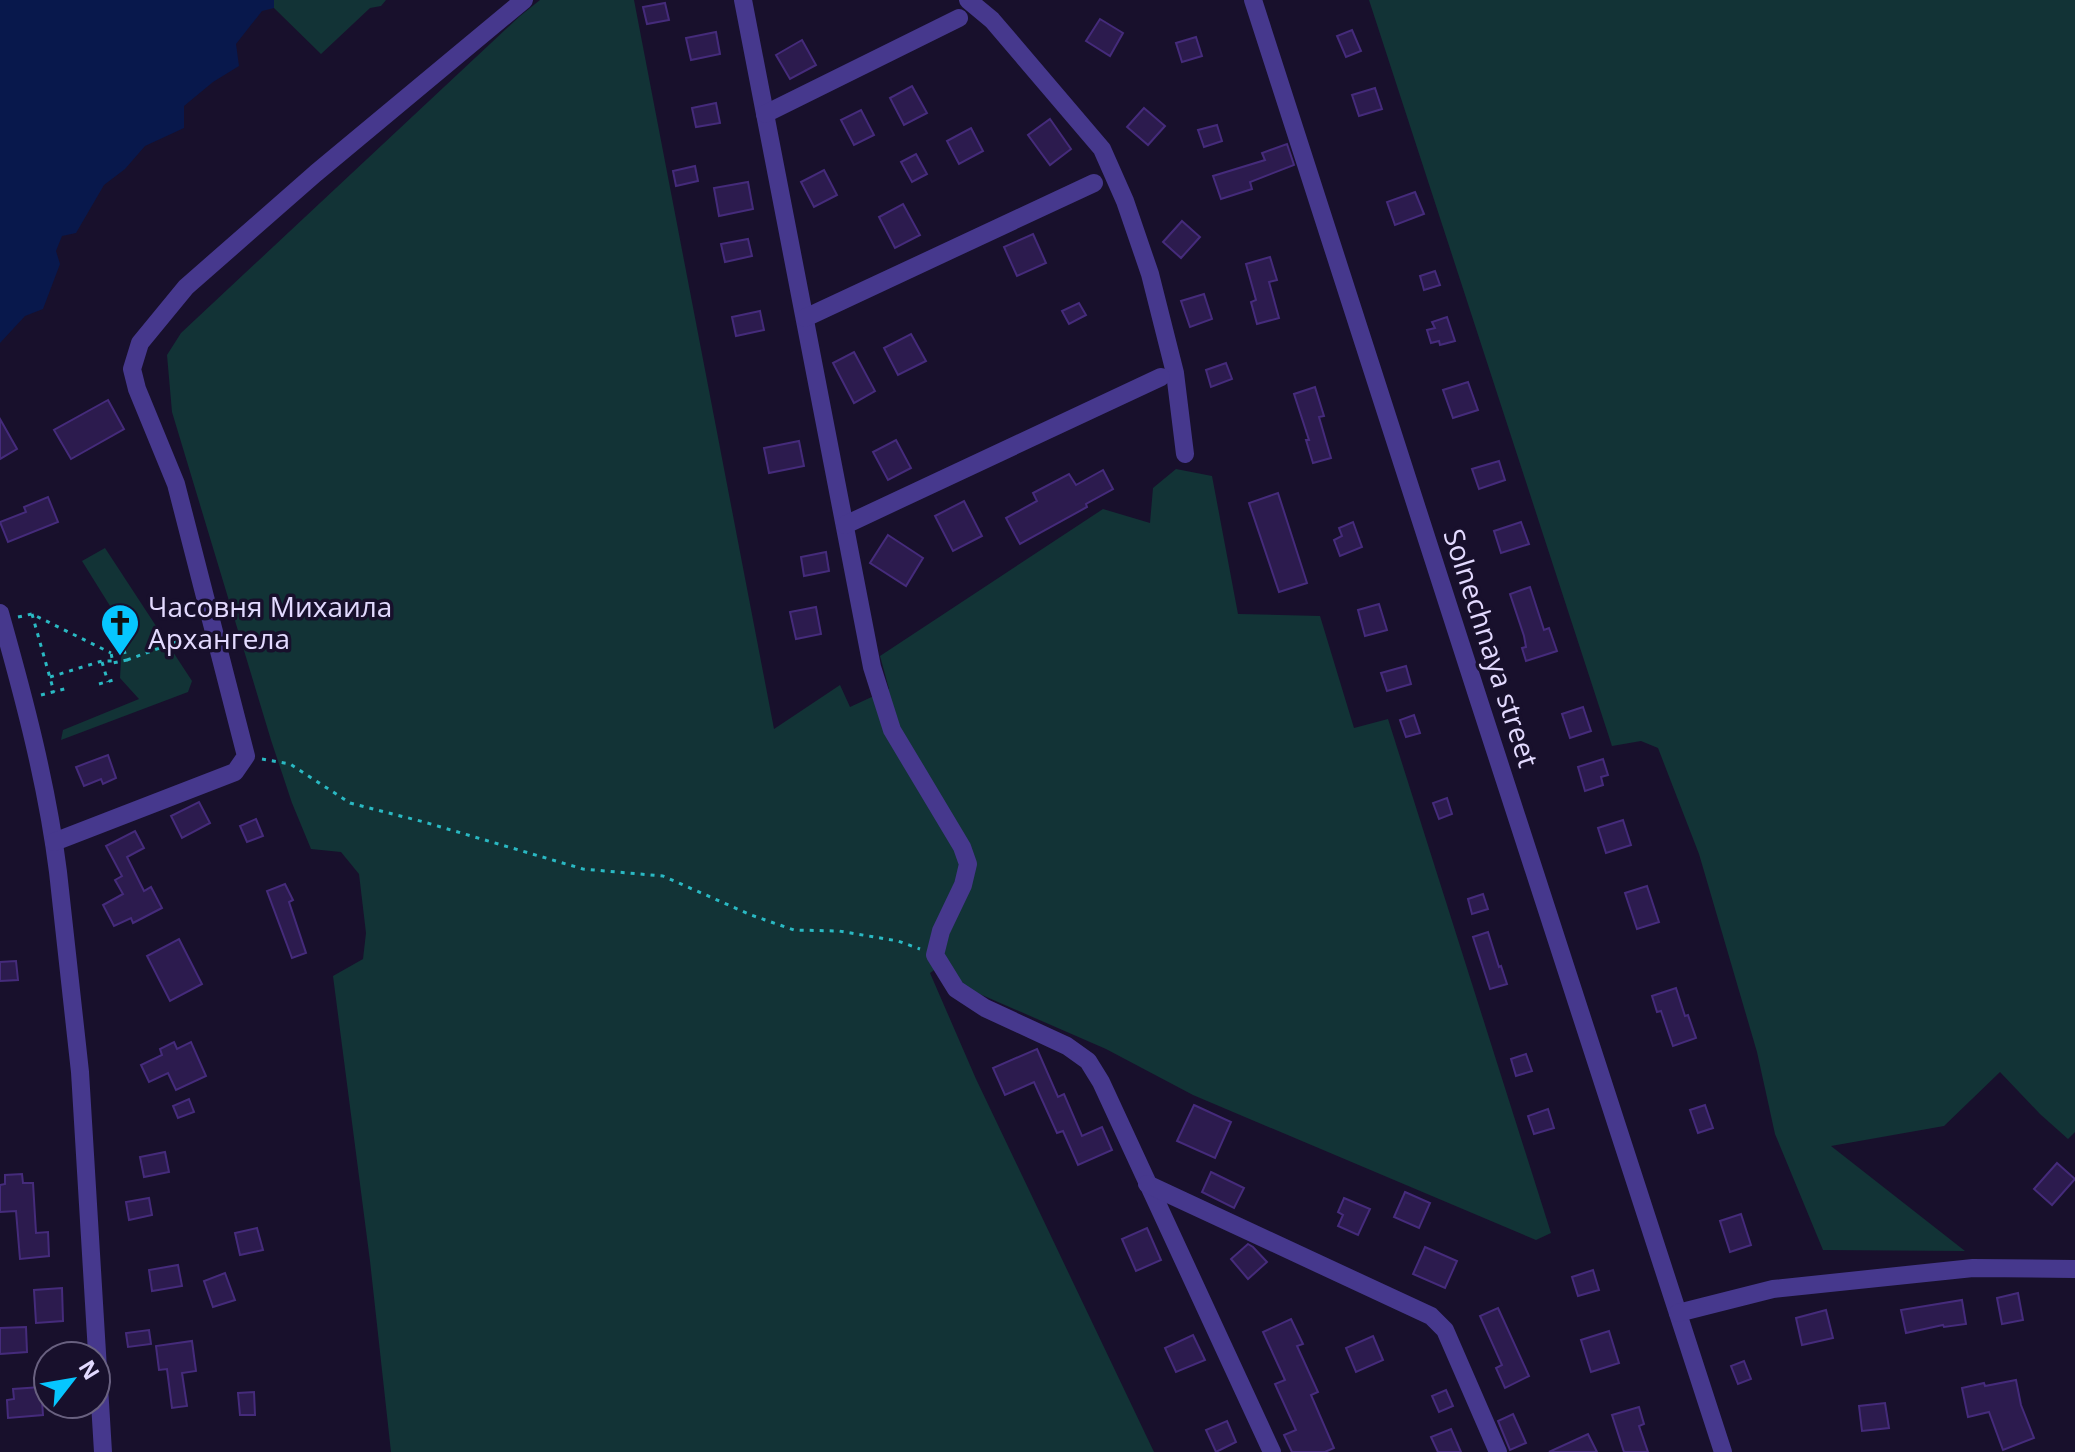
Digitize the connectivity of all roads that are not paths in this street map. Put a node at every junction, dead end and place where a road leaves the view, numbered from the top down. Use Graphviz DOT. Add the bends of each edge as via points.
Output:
graph roads {
  1 [pos="524,0"];
  2 [pos="743,0"];
  3 [pos="968,0"];
  4 [pos="1253,0"];
  5 [pos="959,18"];
  6 [pos="765,114"];
  7 [pos="1094,183"];
  8 [pos="805,318"];
  9 [pos="1161,377"];
  10 [pos="1185,454"];
  11 [pos="845,525"];
  12 [pos="0,613"];
  13 [pos="54,842"];
  14 [pos="1147,1184"];
  15 [pos="2075,1269"];
  16 [pos="1678,1313"];
  17 [pos="103,1452"];
  18 [pos="1272,1452"];
  19 [pos="1498,1452"];
  20 [pos="1723,1452"];
  1 -- 13 [label="street" via="186,287 140,343 132,369 137,389 176,484 246,756 235,772"];
  2 -- 6 [label="street"];
  3 -- 10 [label="street" via="992,20 1102,149 1150,274 1175,373"];
  4 -- 16 [label="street, Solnechnaya street"];
  5 -- 6 [label="street"];
  6 -- 8 [label="street"];
  7 -- 8 [label="street"];
  8 -- 11 [label="street"];
  9 -- 11 [label="street"];
  11 -- 14 [label="street" via="872,667 892,730 968,864 935,955 956,989 1088,1061"];
  12 -- 13 [label="street"];
  13 -- 17 [label="street" via="80,1072"];
  14 -- 18 [label="street"];
  14 -- 19 [label="street" via="1431,1316 1445,1330"];
  15 -- 16 [label="street" via="1973,1268 1773,1289"];
  16 -- 20 [label="street, Solnechnaya street"];
}
